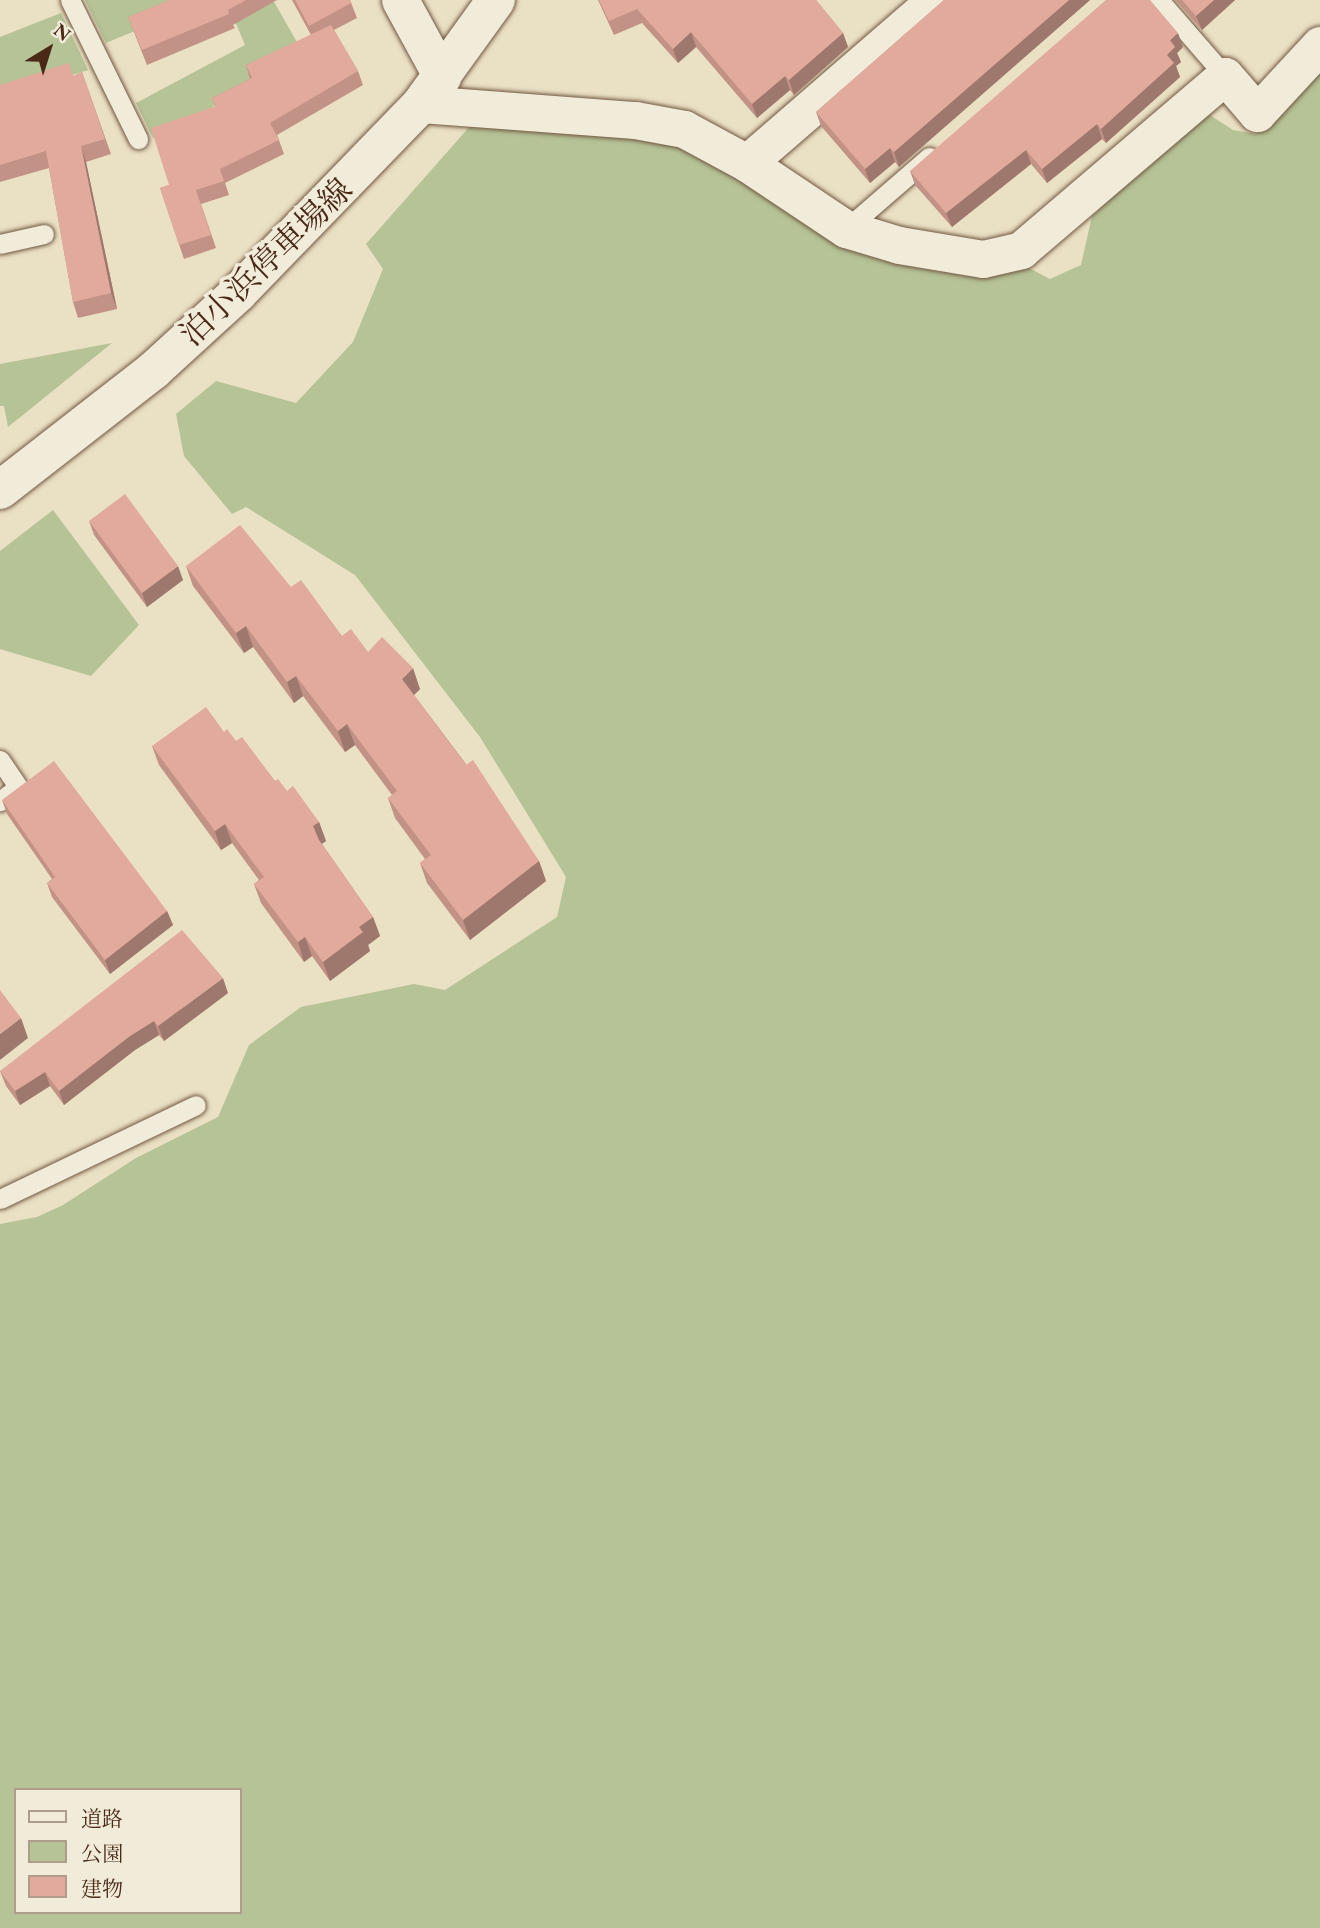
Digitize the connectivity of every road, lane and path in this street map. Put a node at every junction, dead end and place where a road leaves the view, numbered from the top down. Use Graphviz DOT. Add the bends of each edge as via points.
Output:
graph roads {
  1 [pos="70,0"];
  2 [pos="400,0"];
  3 [pos="496,0"];
  4 [pos="935,0"];
  5 [pos="1159,0"];
  6 [pos="1320,45"];
  7 [pos="1225,76"];
  8 [pos="432,90"];
  9 [pos="138,139"];
  10 [pos="940,147"];
  11 [pos="747,163"];
  12 [pos="846,229"];
  13 [pos="44,234"];
  14 [pos="0,244"];
  15 [pos="0,490"];
  16 [pos="0,760"];
  17 [pos="0,800"];
  18 [pos="196,1105"];
  19 [pos="0,1199"];
  1 -- 9 [label="lane"];
  2 -- 8 [label="street"];
  3 -- 8 [label="main road, 泊小浜停車場線"];
  4 -- 11 [label="street"];
  5 -- 7 [label="lane"];
  6 -- 7 [label="street" via="1257,113"];
  7 -- 12 [label="street" via="1021,250 983,259 899,245"];
  8 -- 11 [label="street" via="684,129"];
  8 -- 15 [label="main road, 泊小浜停車場線" via="239,293 154,370"];
  10 -- 12 [label="lane"];
  11 -- 12 [label="street"];
  13 -- 14 [label="lane"];
  16 -- 17 [label="lane" via="18,787"];
  18 -- 19 [label="lane"];
}
